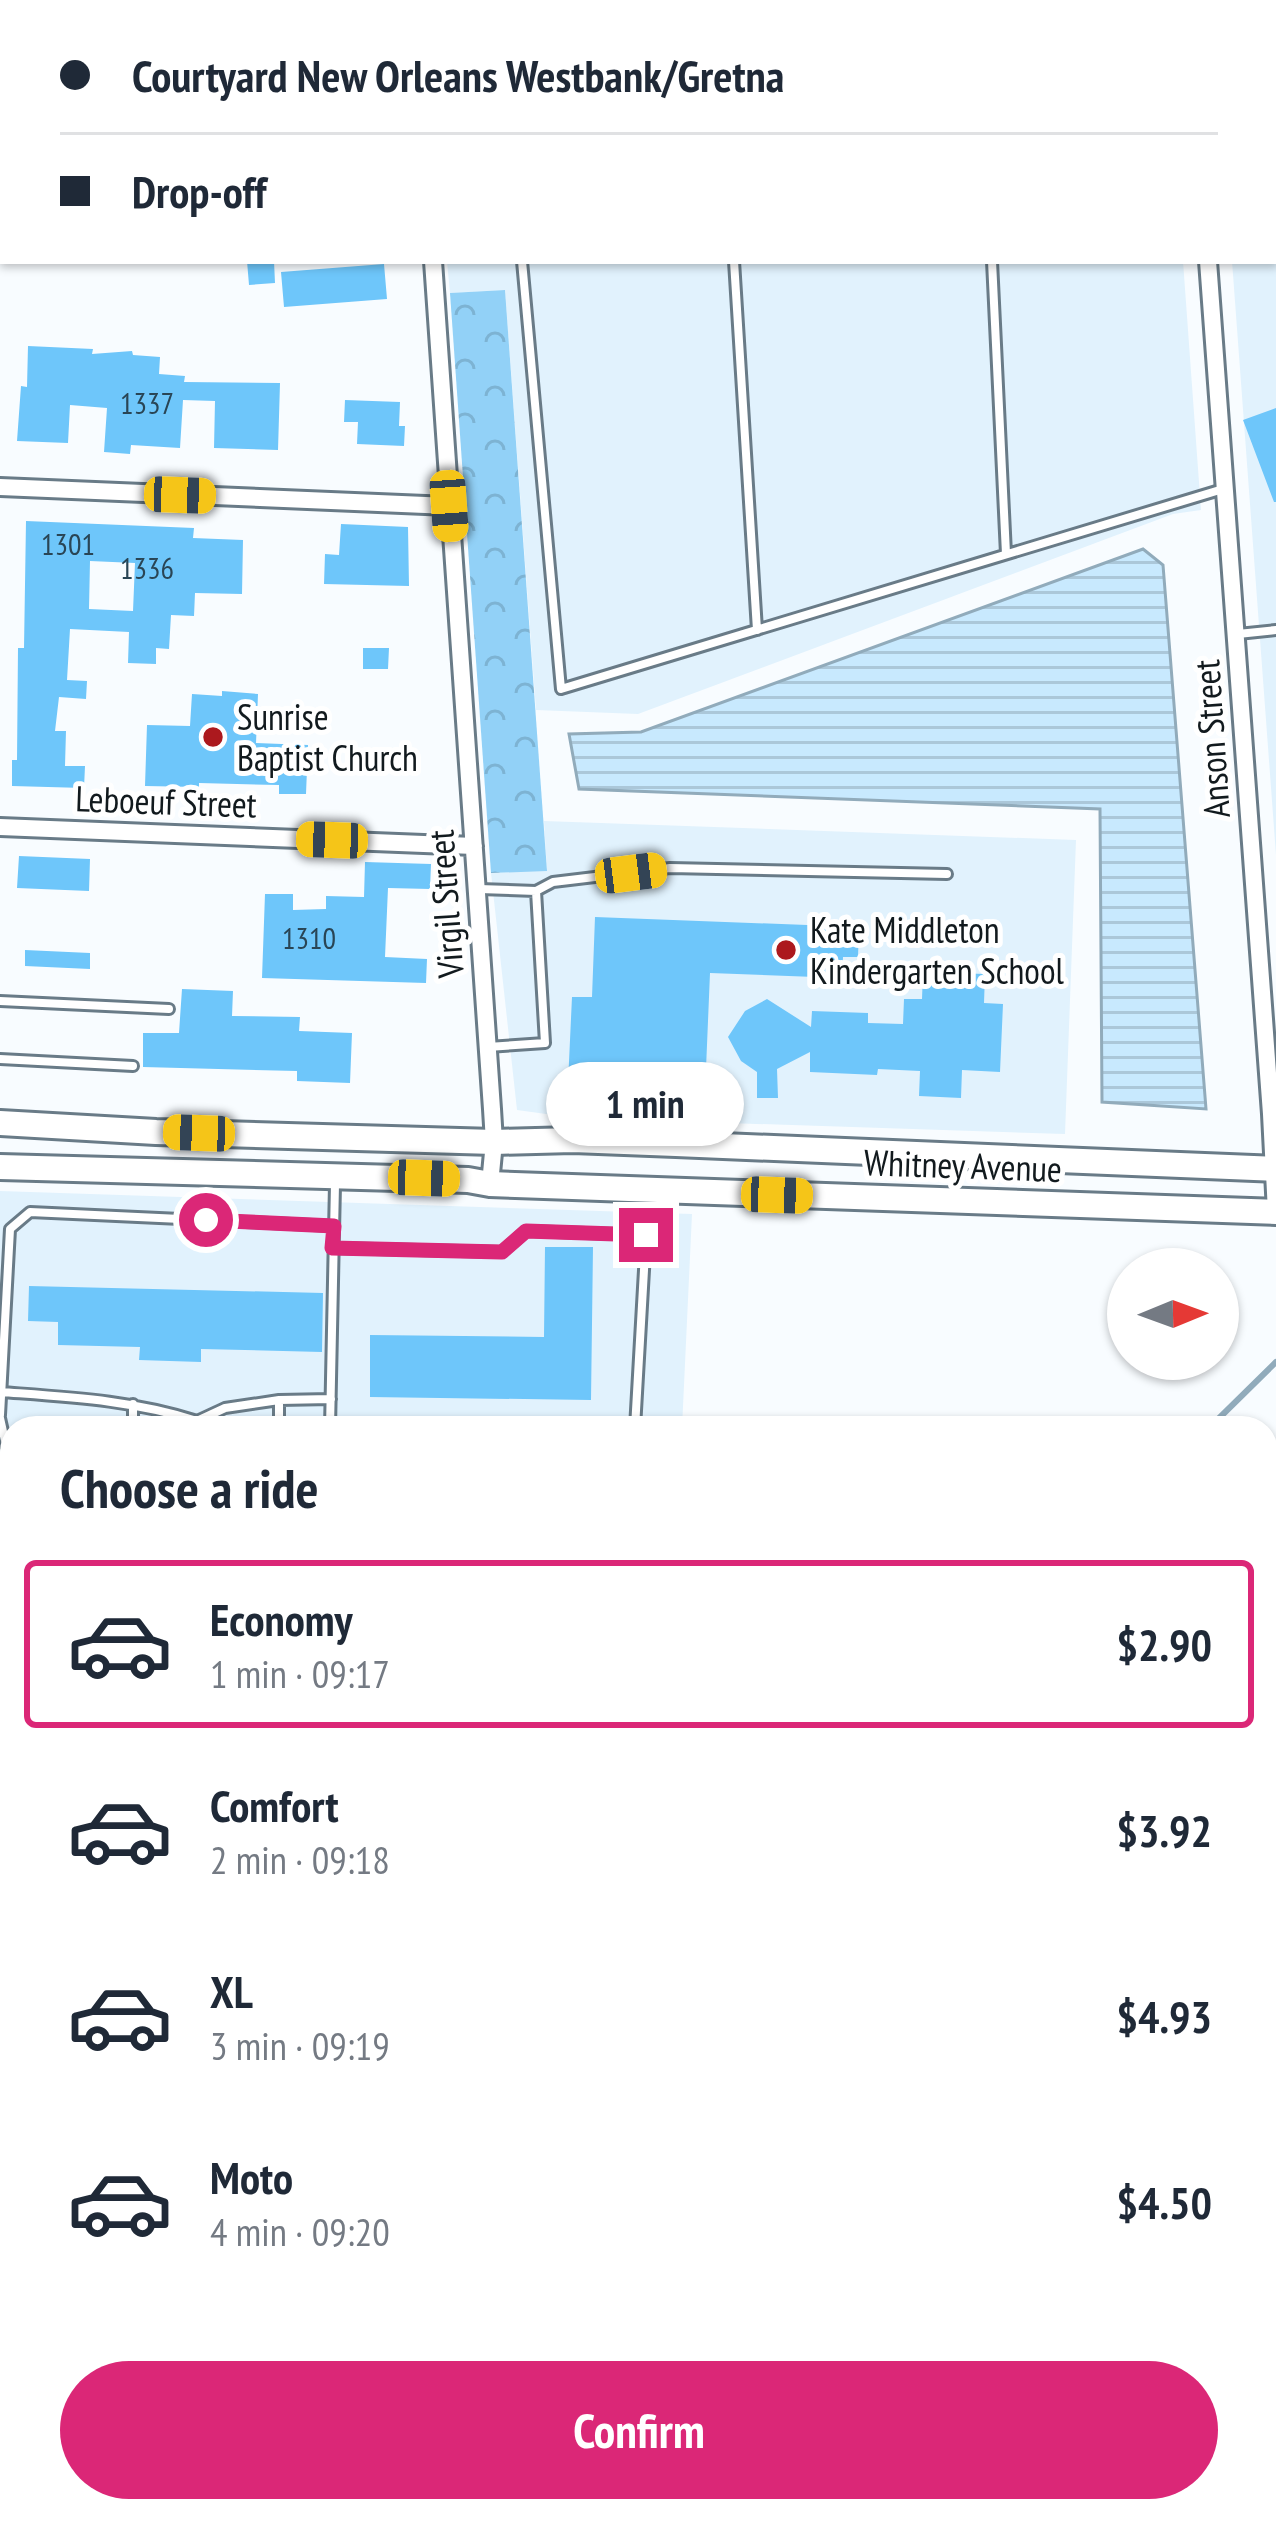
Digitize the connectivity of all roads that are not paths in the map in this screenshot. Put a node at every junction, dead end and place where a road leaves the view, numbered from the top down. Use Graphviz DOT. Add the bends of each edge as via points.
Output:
graph roads {
  1 [pos="433,264"];
  2 [pos="522,264"];
  3 [pos="734,264"];
  4 [pos="992,264"];
  5 [pos="1208,264"];
  6 [pos="0,487"];
  7 [pos="1226,488"];
  8 [pos="449,506"];
  9 [pos="1006,554"];
  10 [pos="757,629"];
  11 [pos="1276,629"];
  12 [pos="1237,634"];
  13 [pos="0,827"];
  14 [pos="474,846"];
  15 [pos="947,874"];
  16 [pos="477,890"];
  17 [pos="536,892"];
  18 [pos="0,1001"];
  19 [pos="169,1009"];
  20 [pos="488,1047"];
  21 [pos="0,1059"];
  22 [pos="133,1066"];
  23 [pos="0,1123"];
  24 [pos="494,1142"];
  25 [pos="0,1166"];
  26 [pos="1275,1169"];
  27 [pos="335,1176"];
  28 [pos="490,1184"];
  29 [pos="1276,1212"];
  30 [pos="334,1226"];
  31 [pos="332,1248"];
  32 [pos="1,1392"];
  33 [pos="331,1399"];
  34 [pos="279,1400"];
  35 [pos="133,1404"];
  36 [pos="133,1416"];
  37 [pos="182,1416"];
  38 [pos="208,1416"];
  39 [pos="279,1416"];
  40 [pos="330,1416"];
  41 [pos="636,1416"];
  1 -- 8 [label="street, Virgil Street"];
  2 -- 10 [label="lane" via="561,688"];
  3 -- 10 [label="lane"];
  4 -- 9 [label="lane"];
  5 -- 7 [label="street, Anson Street"];
  6 -- 8 [label="street"];
  7 -- 9 [label="lane"];
  7 -- 12 [label="street, Anson Street"];
  8 -- 14 [label="street, Virgil Street"];
  9 -- 10 [label="lane"];
  11 -- 12 [label="lane"];
  12 -- 26 [label="street, Anson Street"];
  13 -- 14 [label="street, Leboeuf Street"];
  14 -- 16 [label="street, Virgil Street"];
  15 -- 17 [label="lane" via="670,868 553,882"];
  16 -- 17 [label="lane"];
  16 -- 20 [label="street, Virgil Street"];
  17 -- 20 [label="lane" via="545,1043"];
  18 -- 19 [label="lane"];
  20 -- 24 [label="street, Virgil Street"];
  21 -- 22 [label="lane"];
  23 -- 24 [label="street, Whitney Avenue"];
  24 -- 26 [label="street, Whitney Avenue"];
  24 -- 28 [label="street, Virgil Street"];
  25 -- 27 [label="street, Whitney Avenue"];
  26 -- 29 [label="street, Anson Street"];
  27 -- 28 [label="street, Whitney Avenue"];
  27 -- 30 [label="lane"];
  28 -- 29 [label="street, Whitney Avenue"];
  30 -- 31 [label="lane"];
  30 -- 32 [label="lane" via="30,1212 10,1228"];
  31 -- 33 [label="lane"];
  31 -- 41 [label="lane" via="502,1252 526,1231 646,1235"];
  32 -- 35 [label="lane"];
  33 -- 34 [label="lane"];
  33 -- 40 [label="lane"];
  34 -- 38 [label="lane"];
  34 -- 39 [label="lane"];
  35 -- 36 [label="lane"];
  35 -- 37 [label="lane"];
}
